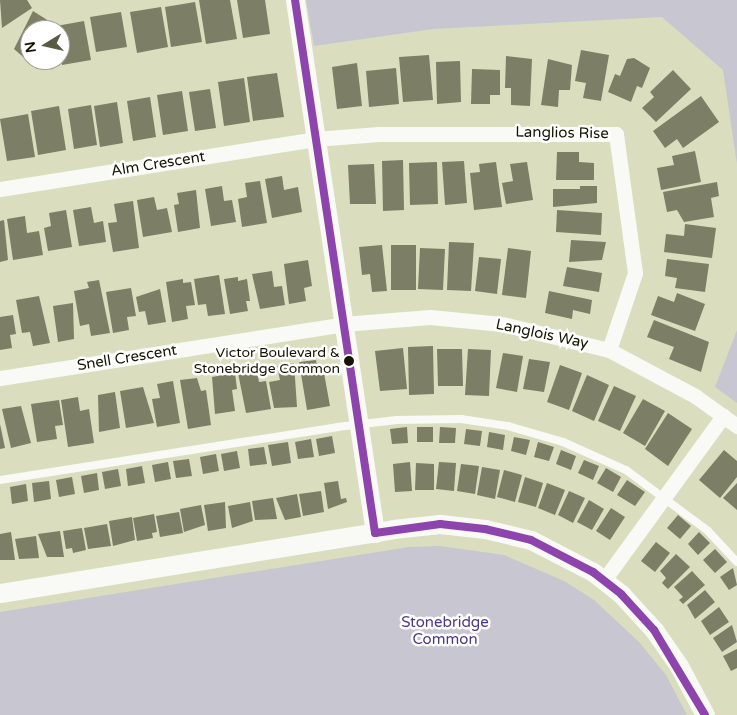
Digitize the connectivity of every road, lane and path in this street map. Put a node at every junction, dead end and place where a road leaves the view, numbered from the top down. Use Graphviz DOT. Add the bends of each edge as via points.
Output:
graph roads {
  1 [pos="295,0"];
  2 [pos="315,140"];
  3 [pos="0,189"];
  4 [pos="344,324"];
  5 [pos="609,350"];
  6 [pos="0,378"];
  7 [pos="723,416"];
  8 [pos="358,425"];
  9 [pos="737,426"];
  10 [pos="0,480"];
  11 [pos="665,496"];
  12 [pos="375,533"];
  13 [pos="737,562"];
  14 [pos="604,580"];
  15 [pos="0,593"];
  16 [pos="705,715"];
  1 -- 2 [label="street"];
  2 -- 3 [label="street, Alm Crescent"];
  2 -- 4 [label="street"];
  2 -- 5 [label="street, Langlios Rise" via="462,132 616,134 635,273"];
  4 -- 5 [label="street, Langlois Way" via="430,317 502,324"];
  4 -- 6 [label="street, Snell Crescent"];
  4 -- 8 [label="street"];
  5 -- 7 [label="street, Langlois Way" via="650,369"];
  7 -- 9 [label="street, Langlois Way"];
  7 -- 11 [label="street"];
  8 -- 10 [label="lane"];
  8 -- 11 [label="lane" via="397,420 461,419 508,426 601,457"];
  8 -- 12 [label="street"];
  11 -- 13 [label="lane" via="708,531"];
  11 -- 14 [label="street"];
  12 -- 14 [label="street" via="440,524 485,529 532,540"];
  12 -- 15 [label="street"];
  14 -- 16 [label="street" via="654,630 679,666"];
}
